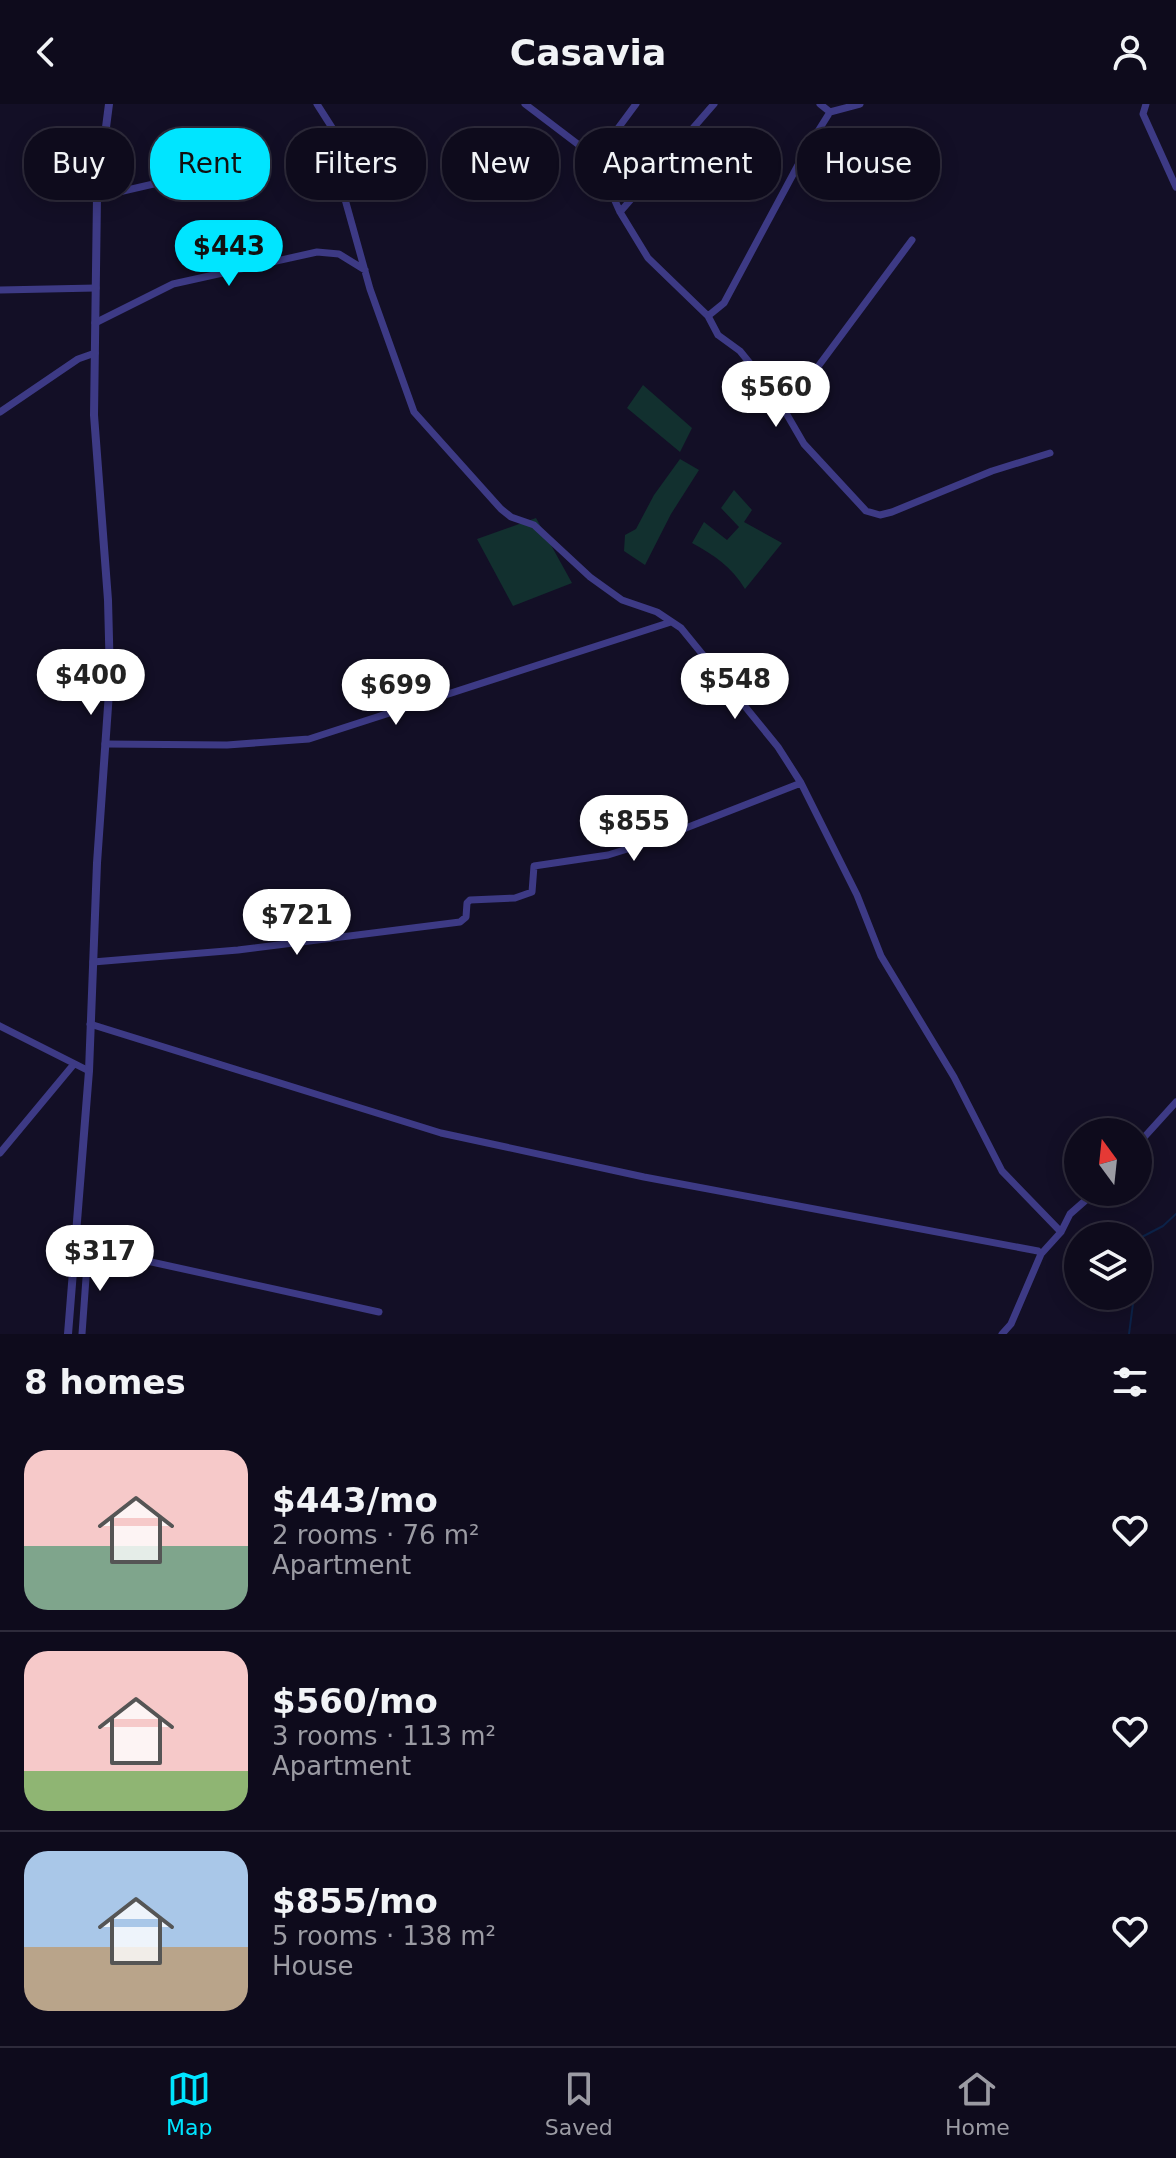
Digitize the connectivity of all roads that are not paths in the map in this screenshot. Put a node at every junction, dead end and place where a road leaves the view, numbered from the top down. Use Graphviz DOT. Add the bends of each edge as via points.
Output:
graph roads {
  1 [pos="109,104"];
  2 [pos="317,104"];
  3 [pos="525,104"];
  4 [pos="636,104"];
  5 [pos="714,104"];
  6 [pos="820,104"];
  7 [pos="860,104"];
  8 [pos="1146,104"];
  9 [pos="830,112"];
  10 [pos="106,128"];
  11 [pos="618,128"];
  12 [pos="575,142"];
  13 [pos="1176,187"];
  14 [pos="97,200"];
  15 [pos="615,200"];
  16 [pos="620,212"];
  17 [pos="912,240"];
  18 [pos="365,270"];
  19 [pos="96,288"];
  20 [pos="0,290"];
  21 [pos="708,316"];
  22 [pos="95,323"];
  23 [pos="95,353"];
  24 [pos="785,411"];
  25 [pos="0,412"];
  26 [pos="1050,453"];
  27 [pos="671,622"];
  28 [pos="105,744"];
  29 [pos="801,783"];
  30 [pos="93,962"];
  31 [pos="90,1024"];
  32 [pos="0,1026"];
  33 [pos="74,1064"];
  34 [pos="89,1071"];
  35 [pos="1176,1102"];
  36 [pos="1152,1129"];
  37 [pos="0,1153"];
  38 [pos="1079,1206"];
  39 [pos="1061,1232"];
  40 [pos="74,1245"];
  41 [pos="88,1250"];
  42 [pos="1041,1254"];
  43 [pos="379,1312"];
  44 [pos="68,1334"];
  45 [pos="82,1334"];
  46 [pos="1002,1334"];
  1 -- 10 [label="street"];
  2 -- 18 [label="street" via="338,137 343,192"];
  3 -- 12 [label="street"];
  4 -- 11 [label="street"];
  5 -- 16 [label="street"];
  6 -- 9 [label="street"];
  7 -- 9 [label="street"];
  8 -- 13 [label="street" via="1143,114"];
  9 -- 21 [label="street" via="724,303"];
  14 -- 19 [label="street"];
  15 -- 16 [label="street"];
  16 -- 21 [label="street" via="648,258"];
  17 -- 24 [label="street"];
  18 -- 22 [label="street" via="339,254 317,252 173,284"];
  18 -- 27 [label="street" via="399,376 414,412 431,434 511,517 534,525 622,600"];
  19 -- 20 [label="street"];
  19 -- 22 [label="street"];
  21 -- 24 [label="street" via="718,335 740,351"];
  22 -- 23 [label="street"];
  23 -- 25 [label="street"];
  23 -- 28 [label="street" via="95,449 110,642"];
  24 -- 26 [label="street" via="804,444 866,511 880,515"];
  27 -- 28 [label="street" via="309,739"];
  27 -- 29 [label="street" via="778,747"];
  28 -- 30 [label="street"];
  29 -- 30 [label="street" via="650,842 608,855 534,866 532,892 468,901 460,922"];
  29 -- 39 [label="street" via="881,956 954,1077 1002,1171"];
  30 -- 31 [label="street"];
  31 -- 34 [label="street"];
  31 -- 42 [label="street" via="441,1133"];
  32 -- 33 [label="street"];
  33 -- 34 [label="street"];
  33 -- 37 [label="street"];
  34 -- 40 [label="street"];
  35 -- 36 [label="street"];
  38 -- 39 [label="street"];
  39 -- 42 [label="street"];
  40 -- 41 [label="street"];
  40 -- 44 [label="street"];
  41 -- 43 [label="street"];
  41 -- 45 [label="street"];
  42 -- 46 [label="street"];
}
